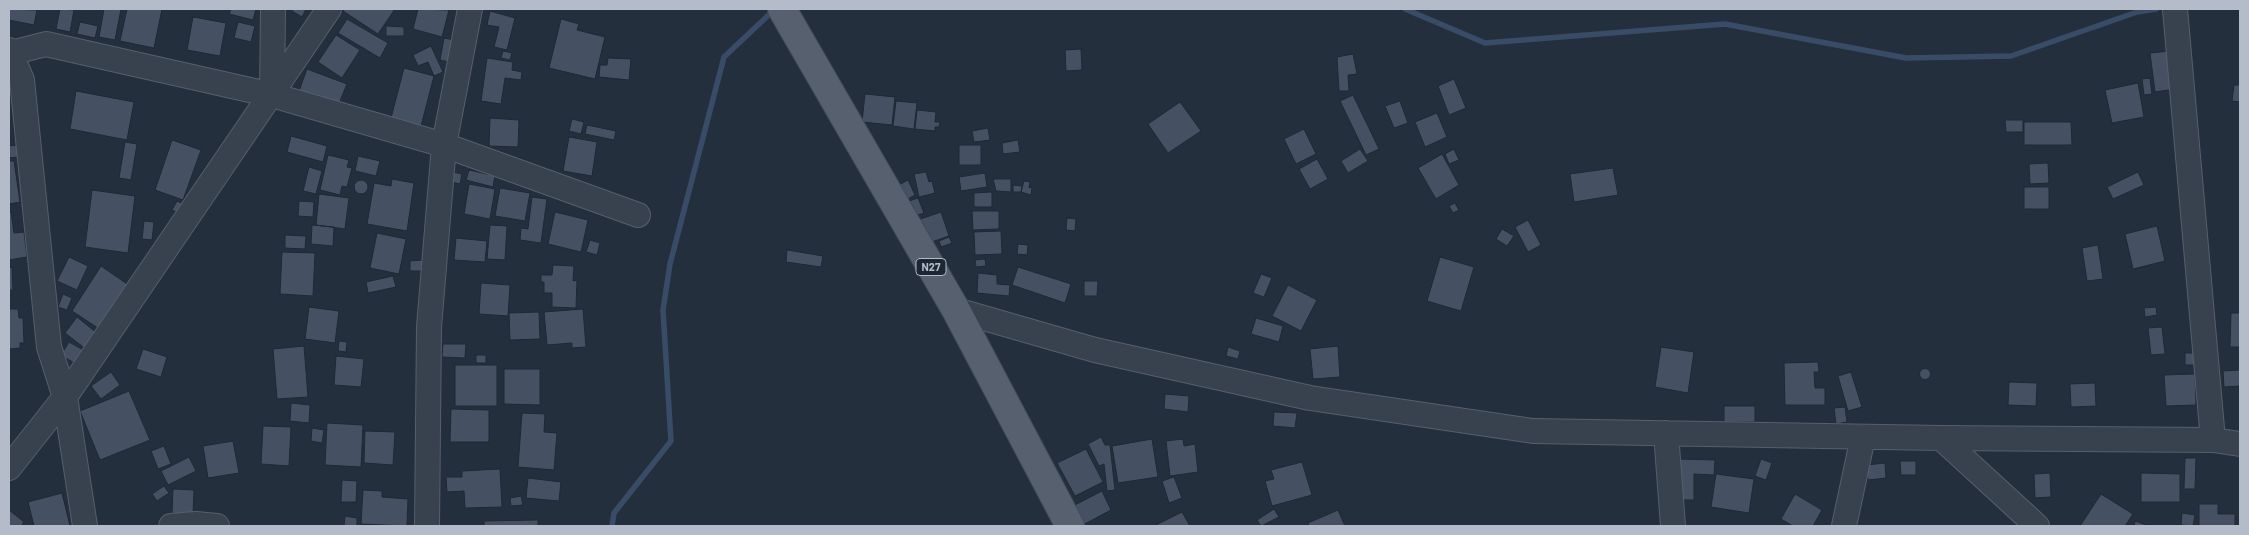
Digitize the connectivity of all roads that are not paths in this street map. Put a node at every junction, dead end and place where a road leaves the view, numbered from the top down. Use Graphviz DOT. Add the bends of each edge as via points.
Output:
graph roads {
  1 [pos="273,9"];
  2 [pos="329,9"];
  3 [pos="470,9"];
  4 [pos="783,11"];
  5 [pos="2175,14"];
  6 [pos="10,52"];
  7 [pos="272,95"];
  8 [pos="444,145"];
  9 [pos="638,215"];
  10 [pos="956,310"];
  11 [pos="65,397"];
  12 [pos="1666,433"];
  13 [pos="1863,437"];
  14 [pos="1941,438"];
  15 [pos="2213,440"];
  16 [pos="2240,444"];
  17 [pos="9,468"];
  18 [pos="85,526"];
  19 [pos="171,526"];
  20 [pos="217,526"];
  21 [pos="427,526"];
  22 [pos="1070,526"];
  23 [pos="1672,526"];
  24 [pos="1844,526"];
  25 [pos="2038,526"];
  1 -- 7 [label="street"];
  2 -- 7 [label="street"];
  3 -- 8 [label="street"];
  4 -- 10 [label="main road, N27"];
  5 -- 15 [label="street"];
  6 -- 7 [label="street" via="46,44"];
  6 -- 11 [label="street" via="22,80 49,347"];
  7 -- 8 [label="street"];
  7 -- 11 [label="street"];
  8 -- 9 [label="street"];
  8 -- 21 [label="street" via="429,327"];
  10 -- 12 [label="street" via="1095,350 1310,398 1533,431"];
  10 -- 22 [label="main road, N27"];
  11 -- 17 [label="street"];
  11 -- 18 [label="street"];
  12 -- 13 [label="street"];
  12 -- 23 [label="street"];
  13 -- 14 [label="street"];
  13 -- 24 [label="street"];
  14 -- 15 [label="street"];
  14 -- 25 [label="street"];
  15 -- 16 [label="street"];
  19 -- 20 [label="street"];
}
